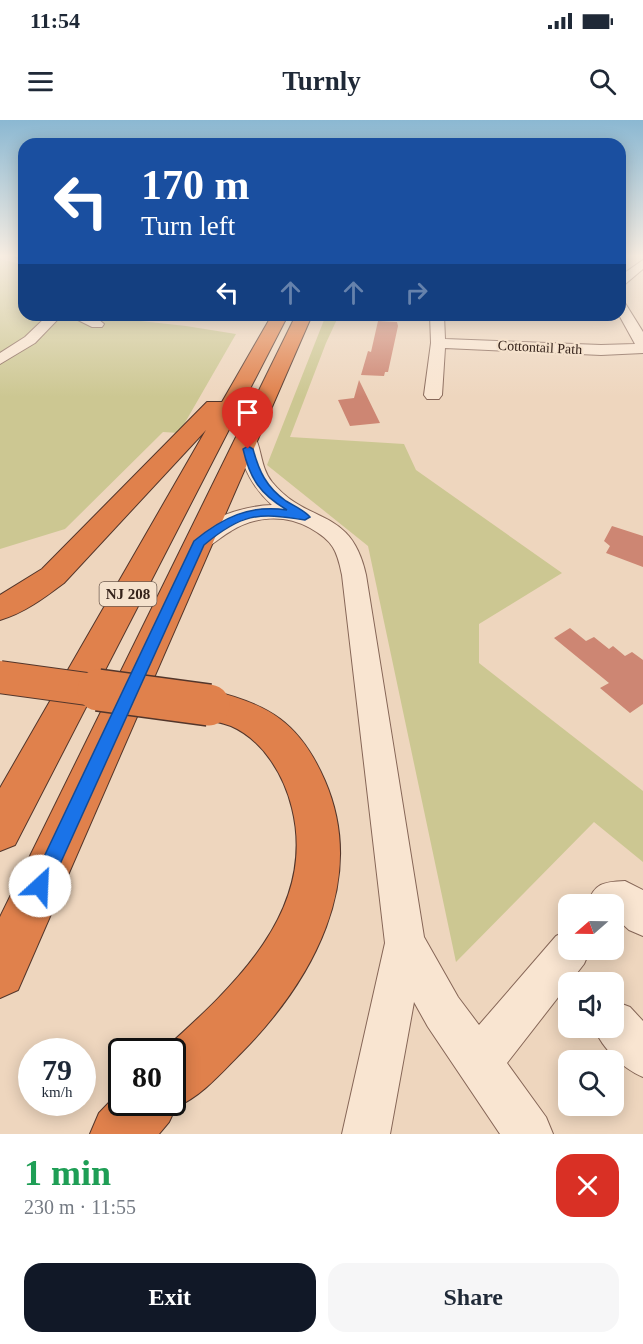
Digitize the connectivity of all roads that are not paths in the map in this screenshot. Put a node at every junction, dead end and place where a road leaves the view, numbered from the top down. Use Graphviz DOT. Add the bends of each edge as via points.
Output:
graph roads {
  1 [pos="626,316"];
  2 [pos="50,321"];
  3 [pos="92,321"];
  4 [pos="282,321"];
  5 [pos="283,321"];
  6 [pos="436,321"];
  7 [pos="97,324"];
  8 [pos="438,343"];
  9 [pos="643,346"];
  10 [pos="256,358"];
  11 [pos="0,359"];
  12 [pos="433,395"];
  13 [pos="247,439"];
  14 [pos="305,517"];
  15 [pos="199,543"];
  16 [pos="0,609"];
  17 [pos="0,677"];
  18 [pos="0,830"];
  19 [pos="624,900"];
  20 [pos="643,916"];
  21 [pos="405,943"];
  22 [pos="567,965"];
  23 [pos="0,972"];
  24 [pos="624,1034"];
  25 [pos="643,1054"];
  26 [pos="478,1062"];
  27 [pos="186,1067"];
  28 [pos="136,1116"];
  29 [pos="375,1126"];
  30 [pos="120,1134"];
  31 [pos="529,1134"];
  1 -- 9 [label="street"];
  2 -- 11 [label="street" via="19,349"];
  3 -- 7 [label="street"];
  4 -- 10 [label="highway, NJ 208"];
  5 -- 13 [label="highway, NJ 208"];
  6 -- 8 [label="street"];
  8 -- 9 [label="street, Cottontail Path" via="601,350"];
  8 -- 12 [label="street"];
  10 -- 16 [label="highway" via="185,441 53,576"];
  10 -- 18 [label="highway, NJ 208"];
  13 -- 14 [label="street" via="250,460 260,482"];
  13 -- 15 [label="highway, NJ 208"];
  14 -- 15 [label="street" via="272,511 243,515 220,526"];
  14 -- 21 [label="street" via="336,534 347,546 351,560"];
  15 -- 23 [label="highway, NJ 208"];
  17 -- 27 [label="highway, bridge" via="208,705 248,717 285,748 299,769 317,823 319,856 300,929 253,1002"];
  19 -- 20 [label="street"];
  21 -- 26 [label="street" via="443,1012"];
  21 -- 29 [label="street"];
  22 -- 26 [label="street"];
  24 -- 25 [label="street"];
  26 -- 31 [label="street"];
  28 -- 30 [label="highway"];
}
